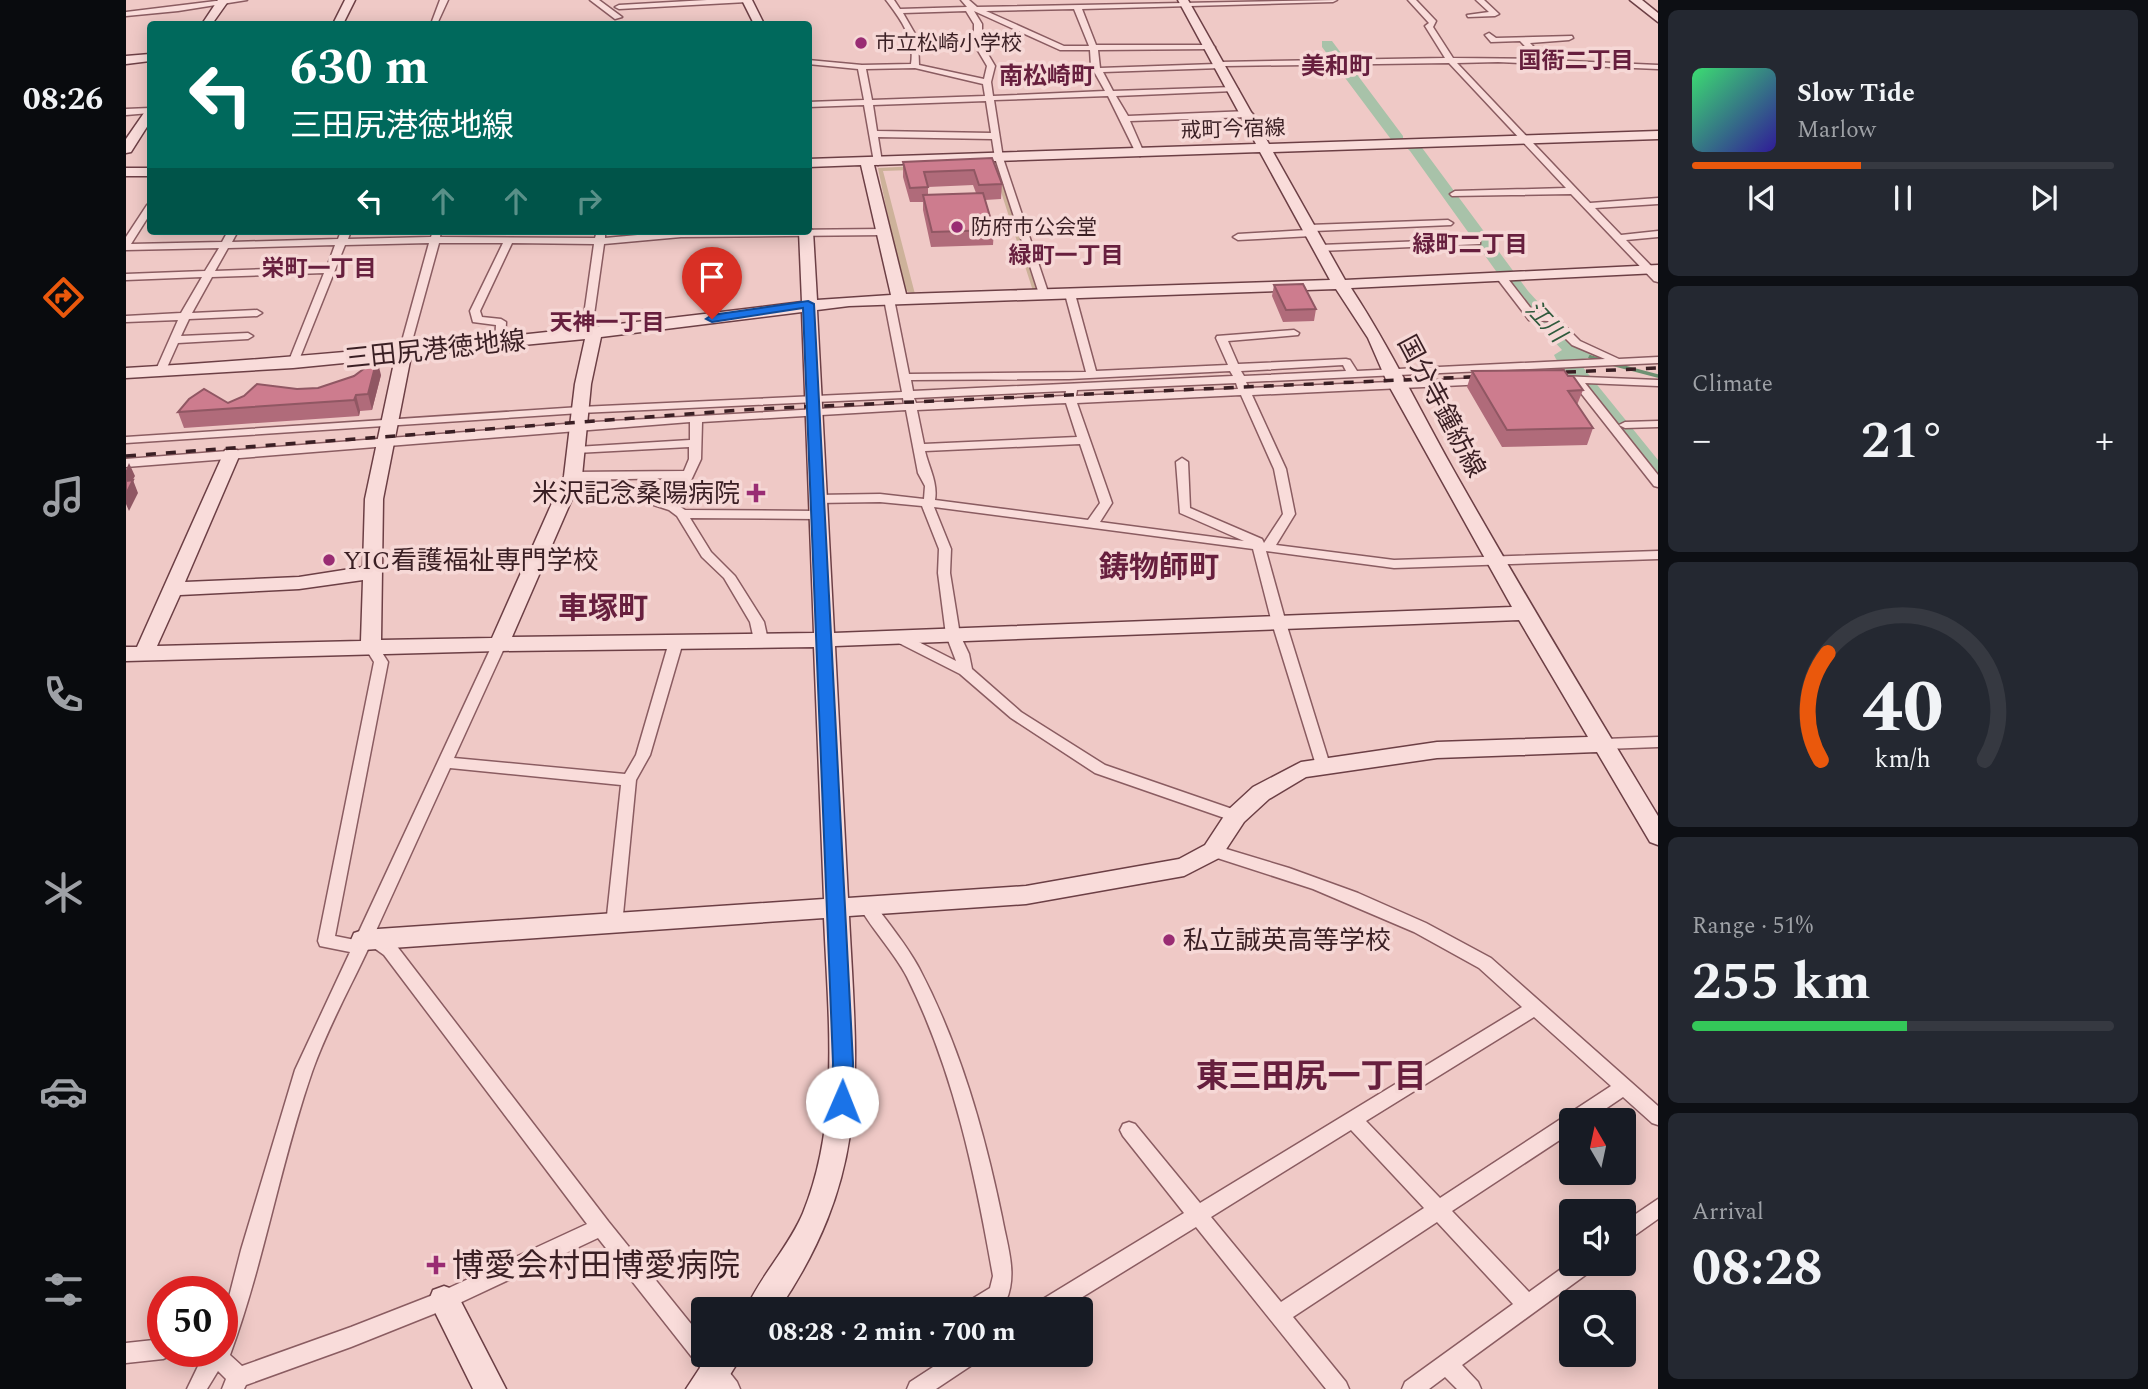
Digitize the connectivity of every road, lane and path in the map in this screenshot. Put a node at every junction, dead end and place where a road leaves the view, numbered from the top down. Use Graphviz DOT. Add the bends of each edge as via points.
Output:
graph roads {
  1 [pos="243,0"];
  2 [pos="350,0"];
  3 [pos="444,0"];
  4 [pos="594,0"];
  5 [pos="747,0"];
  6 [pos="890,0"];
  7 [pos="965,0"];
  8 [pos="1333,0"];
  9 [pos="1412,0"];
  10 [pos="1480,0"];
  11 [pos="1635,0"];
  12 [pos="223,1"];
  13 [pos="1184,2"];
  14 [pos="620,4"];
  15 [pos="1077,6"];
  16 [pos="981,9"];
  17 [pos="969,10"];
  18 [pos="898,11"];
  19 [pos="126,14"];
  20 [pos="1471,15"];
  21 [pos="1658,19"];
  22 [pos="209,21"];
  23 [pos="340,21"];
  24 [pos="435,21"];
  25 [pos="617,21"];
  26 [pos="758,21"];
  27 [pos="1489,35"];
  28 [pos="1569,38"];
  29 [pos="1524,41"];
  30 [pos="1211,47"];
  31 [pos="1094,49"];
  32 [pos="147,58"];
  33 [pos="126,60"];
  34 [pos="1451,61"];
  35 [pos="812,62"];
  36 [pos="1544,62"];
  37 [pos="1221,65"];
  38 [pos="915,66"];
  39 [pos="862,67"];
  40 [pos="1658,67"];
  41 [pos="1098,70"];
  42 [pos="987,82"];
  43 [pos="1234,89"];
  44 [pos="1112,94"];
  45 [pos="990,99"];
  46 [pos="870,104"];
  47 [pos="812,105"];
  48 [pos="126,112"];
  49 [pos="147,112"];
  50 [pos="1249,114"];
  51 [pos="147,117"];
  52 [pos="1125,119"];
  53 [pos="874,134"];
  54 [pos="1658,135"];
  55 [pos="995,136"];
  56 [pos="1525,140"];
  57 [pos="126,149"];
  58 [pos="1266,149"];
  59 [pos="1140,153"];
  60 [pos="999,158"];
  61 [pos="872,162"];
  62 [pos="812,163"];
  63 [pos="126,172"];
  64 [pos="147,172"];
  65 [pos="1575,191"];
  66 [pos="1455,194"];
  67 [pos="1658,201"];
  68 [pos="1589,206"];
  69 [pos="146,219"];
  70 [pos="1448,223"];
  71 [pos="1310,230"];
  72 [pos="812,232"];
  73 [pos="884,232"];
  74 [pos="1658,234"];
  75 [pos="231,235"];
  76 [pos="640,235"];
  77 [pos="806,235"];
  78 [pos="343,236"];
  79 [pos="436,236"];
  80 [pos="600,236"];
  81 [pos="1238,237"];
  82 [pos="1620,238"];
  83 [pos="509,240"];
  84 [pos="1477,242"];
  85 [pos="226,244"];
  86 [pos="126,246"];
  87 [pos="1320,248"];
  88 [pos="331,270"];
  89 [pos="1655,273"];
  90 [pos="208,274"];
  91 [pos="126,277"];
  92 [pos="1501,277"];
  93 [pos="1340,284"];
  94 [pos="1070,294"];
  95 [pos="1044,295"];
  96 [pos="894,299"];
  97 [pos="808,304"];
  98 [pos="257,313"];
  99 [pos="184,316"];
  100 [pos="126,319"];
  101 [pos="594,333"];
  102 [pos="1294,333"];
  103 [pos="248,336"];
  104 [pos="173,340"];
  105 [pos="500,342"];
  106 [pos="404,352"];
  107 [pos="1658,360"];
  108 [pos="1622,362"];
  109 [pos="293,363"];
  110 [pos="1555,365"];
  111 [pos="160,372"];
  112 [pos="126,373"];
  113 [pos="1235,373"];
  114 [pos="1092,375"];
  115 [pos="905,377"];
  116 [pos="1393,378"];
  117 [pos="1523,379"];
  118 [pos="1544,379"];
  119 [pos="1564,379"];
  120 [pos="1071,381"];
  121 [pos="1578,382"];
  122 [pos="1658,383"];
  123 [pos="1243,391"];
  124 [pos="910,394"];
  125 [pos="1070,399"];
  126 [pos="814,404"];
  127 [pos="910,407"];
  128 [pos="579,418"];
  129 [pos="696,418"];
  130 [pos="669,420"];
  131 [pos="391,423"];
  132 [pos="1658,424"];
  133 [pos="1625,425"];
  134 [pos="126,440"];
  135 [pos="1083,440"];
  136 [pos="386,442"];
  137 [pos="696,443"];
  138 [pos="669,444"];
  139 [pos="919,448"];
  140 [pos="576,450"];
  141 [pos="231,454"];
  142 [pos="1182,462"];
  143 [pos="126,463"];
  144 [pos="688,474"];
  145 [pos="1658,483"];
  146 [pos="570,485"];
  147 [pos="928,503"];
  148 [pos="816,507"];
  149 [pos="678,510"];
  150 [pos="1092,524"];
  151 [pos="1264,547"];
  152 [pos="1658,555"];
  153 [pos="1497,560"];
  154 [pos="373,572"];
  155 [pos="172,589"];
  156 [pos="1525,613"];
  157 [pos="1279,623"];
  158 [pos="953,635"];
  159 [pos="896,636"];
  160 [pos="761,640"];
  161 [pos="822,640"];
  162 [pos="676,642"];
  163 [pos="499,644"];
  164 [pos="371,646"];
  165 [pos="135,654"];
  166 [pos="965,671"];
  167 [pos="1658,742"];
  168 [pos="1605,744"];
  169 [pos="444,762"];
  170 [pos="1323,765"];
  171 [pos="629,780"];
  172 [pos="1236,816"];
  173 [pos="1658,836"];
  174 [pos="1213,851"];
  175 [pos="867,906"];
  176 [pos="835,909"];
  177 [pos="614,925"];
  178 [pos="366,942"];
  179 [pos="1536,1007"];
  180 [pos="1625,1087"];
  181 [pos="1593,1108"];
  182 [pos="1658,1117"];
  183 [pos="1354,1121"];
  184 [pos="1129,1130"];
  185 [pos="1559,1130"];
  186 [pos="1658,1208"];
  187 [pos="1437,1211"];
  188 [pos="1197,1216"];
  189 [pos="1636,1225"];
  190 [pos="601,1227"];
  191 [pos="1568,1276"];
  192 [pos="769,1297"];
  193 [pos="994,1297"];
  194 [pos="1065,1297"];
  195 [pos="444,1300"];
  196 [pos="238,1304"];
  197 [pos="1528,1306"];
  198 [pos="1278,1315"];
  199 [pos="147,1351"];
  200 [pos="126,1353"];
  201 [pos="1447,1364"];
  202 [pos="207,1367"];
  203 [pos="225,1367"];
  204 [pos="939,1367"];
  205 [pos="719,1376"];
  206 [pos="235,1383"];
  207 [pos="197,1389"];
  208 [pos="490,1389"];
  209 [pos="917,1389"];
  210 [pos="1339,1389"];
  211 [pos="1412,1389"];
  212 [pos="1471,1389"];
  1 -- 12 [label="street"];
  2 -- 23 [label="street"];
  3 -- 24 [label="street"];
  4 -- 25 [label="street"];
  5 -- 14 [label="street"];
  5 -- 26 [label="street"];
  6 -- 18 [label="street"];
  7 -- 16 [label="street"];
  8 -- 13 [label="street"];
  9 -- 34 [label="street" via="1433,23 1429,26"];
  10 -- 20 [label="street" via="1495,14"];
  11 -- 21 [label="street"];
  12 -- 19 [label="street"];
  12 -- 22 [label="street"];
  13 -- 15 [label="street"];
  13 -- 30 [label="street, 国分寺鐘紡線"];
  14 -- 25 [label="street"];
  15 -- 16 [label="street"];
  15 -- 31 [label="street"];
  16 -- 17 [label="street"];
  16 -- 31 [label="street" via="1063,48"];
  17 -- 18 [label="street"];
  17 -- 42 [label="street" via="978,24 978,44 991,59 993,72"];
  18 -- 38 [label="street" via="914,33"];
  27 -- 29 [label="street" via="1494,40"];
  28 -- 29 [label="street"];
  29 -- 36 [label="street"];
  30 -- 31 [label="street"];
  30 -- 37 [label="street, 国分寺鐘紡線"];
  31 -- 41 [label="street"];
  32 -- 33 [label="street"];
  34 -- 36 [label="street"];
  34 -- 37 [label="street"];
  34 -- 56 [label="street"];
  35 -- 39 [label="street"];
  36 -- 40 [label="street"];
  37 -- 41 [label="street"];
  37 -- 43 [label="street, 国分寺鐘紡線"];
  38 -- 39 [label="street"];
  38 -- 42 [label="street"];
  39 -- 46 [label="street"];
  41 -- 44 [label="street"];
  42 -- 45 [label="street"];
  43 -- 44 [label="street"];
  43 -- 50 [label="street, 国分寺鐘紡線"];
  44 -- 45 [label="street"];
  44 -- 52 [label="street"];
  45 -- 46 [label="street"];
  45 -- 55 [label="street"];
  46 -- 47 [label="street"];
  46 -- 53 [label="street"];
  48 -- 49 [label="street"];
  50 -- 52 [label="street"];
  50 -- 58 [label="street, 国分寺鐘紡線"];
  51 -- 57 [label="street"];
  52 -- 59 [label="street"];
  53 -- 55 [label="street"];
  53 -- 61 [label="street"];
  54 -- 56 [label="street, 戒町今宿線"];
  55 -- 60 [label="street"];
  56 -- 58 [label="street, 戒町今宿線"];
  56 -- 65 [label="street"];
  58 -- 59 [label="street, 戒町今宿線"];
  58 -- 71 [label="street, 国分寺鐘紡線"];
  59 -- 60 [label="street, 戒町今宿線"];
  60 -- 61 [label="street, 戒町今宿線"];
  60 -- 95 [label="street"];
  61 -- 62 [label="street, 戒町今宿線"];
  61 -- 73 [label="street"];
  63 -- 64 [label="street"];
  65 -- 66 [label="street"];
  65 -- 68 [label="street"];
  67 -- 68 [label="street"];
  68 -- 82 [label="street"];
  69 -- 86 [label="street"];
  70 -- 71 [label="street"];
  71 -- 81 [label="street"];
  71 -- 87 [label="street, 国分寺鐘紡線"];
  72 -- 73 [label="street"];
  73 -- 96 [label="street"];
  74 -- 82 [label="street"];
  75 -- 85 [label="street"];
  76 -- 80 [label="street"];
  77 -- 97 [label="street"];
  78 -- 79 [label="street"];
  78 -- 85 [label="street"];
  78 -- 88 [label="street"];
  79 -- 83 [label="street"];
  79 -- 106 [label="street"];
  80 -- 83 [label="street"];
  80 -- 101 [label="street" via="588,322"];
  82 -- 89 [label="street"];
  83 -- 105 [label="street" via="475,311 477,320 501,322"];
  84 -- 87 [label="street"];
  85 -- 86 [label="street"];
  85 -- 90 [label="street"];
  87 -- 93 [label="street, 国分寺鐘紡線"];
  88 -- 90 [label="street"];
  88 -- 109 [label="street"];
  89 -- 92 [label="street, 三田尻港徳地線"];
  90 -- 91 [label="street"];
  90 -- 99 [label="street"];
  92 -- 93 [label="street, 三田尻港徳地線"];
  92 -- 108 [label="street" via="1532,318 1551,318 1576,343"];
  93 -- 94 [label="street, 三田尻港徳地線"];
  93 -- 116 [label="street, 国分寺鐘紡線" via="1376,338"];
  94 -- 95 [label="street, 三田尻港徳地線"];
  94 -- 114 [label="street"];
  95 -- 96 [label="street, 三田尻港徳地線"];
  96 -- 97 [label="street, 三田尻港徳地線"];
  96 -- 115 [label="street"];
  97 -- 101 [label="street, 三田尻港徳地線"];
  97 -- 126 [label="street"];
  98 -- 99 [label="street"];
  99 -- 100 [label="street"];
  99 -- 104 [label="street"];
  101 -- 105 [label="street, 三田尻港徳地線"];
  101 -- 128 [label="street"];
  102 -- 113 [label="street" via="1222,338"];
  103 -- 104 [label="street"];
  104 -- 111 [label="street"];
  105 -- 106 [label="street, 三田尻港徳地線"];
  106 -- 109 [label="street, 三田尻港徳地線"];
  106 -- 131 [label="street"];
  107 -- 108 [label="street"];
  108 -- 110 [label="street"];
  109 -- 111 [label="street, 三田尻港徳地線"];
  110 -- 116 [label="street"];
  110 -- 119 [label="street"];
  111 -- 112 [label="street, 三田尻港徳地線"];
  113 -- 114 [label="street"];
  113 -- 116 [label="street" via="1353,373"];
  113 -- 120 [label="street"];
  113 -- 123 [label="street"];
  114 -- 120 [label="street"];
  115 -- 120 [label="street"];
  115 -- 124 [label="street"];
  116 -- 117 [label="street"];
  116 -- 123 [label="street"];
  116 -- 153 [label="street, 国分寺鐘紡線"];
  118 -- 119 [label="street"];
  119 -- 121 [label="street"];
  120 -- 124 [label="street"];
  120 -- 125 [label="street"];
  121 -- 122 [label="street"];
  121 -- 145 [label="street"];
  123 -- 125 [label="street"];
  123 -- 151 [label="street" via="1280,469 1289,513"];
  124 -- 126 [label="street"];
  124 -- 127 [label="street"];
  125 -- 127 [label="street"];
  125 -- 135 [label="street"];
  126 -- 127 [label="street"];
  126 -- 128 [label="street"];
  126 -- 129 [label="street"];
  126 -- 148 [label="street"];
  127 -- 139 [label="street"];
  128 -- 130 [label="street"];
  128 -- 131 [label="street"];
  128 -- 136 [label="street"];
  128 -- 140 [label="street"];
  129 -- 130 [label="street"];
  129 -- 137 [label="street"];
  130 -- 138 [label="street"];
  131 -- 134 [label="street"];
  131 -- 136 [label="street"];
  132 -- 133 [label="street"];
  135 -- 139 [label="street"];
  135 -- 150 [label="street" via="1107,503"];
  136 -- 141 [label="street"];
  136 -- 154 [label="street" via="374,499"];
  137 -- 138 [label="street"];
  137 -- 144 [label="street"];
  138 -- 140 [label="street"];
  139 -- 147 [label="street" via="924,473 932,483"];
  140 -- 146 [label="street"];
  141 -- 143 [label="street"];
  141 -- 155 [label="street"];
  142 -- 151 [label="street" via="1184,510"];
  144 -- 146 [label="street"];
  144 -- 149 [label="street"];
  146 -- 149 [label="street" via="636,495"];
  146 -- 163 [label="street"];
  147 -- 148 [label="street" via="880,498"];
  147 -- 150 [label="street"];
  147 -- 158 [label="street" via="945,549"];
  148 -- 149 [label="street"];
  148 -- 161 [label="street"];
  149 -- 160 [label="street" via="706,554 729,576 757,622"];
  150 -- 151 [label="street"];
  151 -- 153 [label="street" via="1394,564"];
  151 -- 157 [label="street"];
  152 -- 153 [label="street"];
  153 -- 156 [label="street, 国分寺鐘紡線"];
  154 -- 155 [label="street" via="299,583"];
  154 -- 164 [label="street"];
  155 -- 165 [label="street"];
  156 -- 157 [label="street"];
  156 -- 168 [label="street, 国分寺鐘紡線"];
  157 -- 158 [label="street"];
  157 -- 170 [label="street"];
  158 -- 159 [label="street"];
  158 -- 166 [label="street"];
  159 -- 161 [label="street"];
  159 -- 166 [label="street"];
  160 -- 161 [label="street"];
  160 -- 162 [label="street"];
  161 -- 176 [label="street"];
  162 -- 163 [label="street"];
  162 -- 171 [label="street" via="643,755"];
  163 -- 164 [label="street"];
  163 -- 169 [label="street"];
  164 -- 165 [label="street"];
  164 -- 178 [label="street" via="382,662 326,941"];
  166 -- 172 [label="street" via="1016,715 1100,769"];
  167 -- 168 [label="street"];
  168 -- 170 [label="street" via="1437,750"];
  168 -- 173 [label="street, 国分寺鐘紡線"];
  169 -- 171 [label="street"];
  169 -- 178 [label="street"];
  170 -- 172 [label="street" via="1301,770 1262,793"];
  171 -- 177 [label="street"];
  172 -- 174 [label="street"];
  174 -- 175 [label="street" via="1184,867 1026,895"];
  174 -- 179 [label="street" via="1330,888 1452,944 1485,963"];
  175 -- 176 [label="street"];
  175 -- 193 [label="street" via="912,970 937,1023 968,1112 1003,1276"];
  176 -- 177 [label="street"];
  176 -- 192 [label="street" via="843,1063 834,1166 808,1236"];
  177 -- 178 [label="street"];
  178 -- 190 [label="street" via="390,950"];
  178 -- 196 [label="street" via="293,1100"];
  179 -- 180 [label="street"];
  179 -- 183 [label="street"];
  180 -- 181 [label="street"];
  180 -- 182 [label="street"];
  183 -- 187 [label="street"];
  183 -- 188 [label="street"];
  184 -- 188 [label="street"];
  185 -- 187 [label="street"];
  186 -- 189 [label="street"];
  187 -- 197 [label="street"];
  187 -- 198 [label="street"];
  188 -- 194 [label="street"];
  188 -- 198 [label="street"];
  190 -- 195 [label="street"];
  190 -- 205 [label="street"];
  191 -- 197 [label="street"];
  195 -- 206 [label="street"];
  195 -- 208 [label="street"];
  197 -- 201 [label="street"];
  198 -- 210 [label="street"];
  199 -- 200 [label="street"];
  201 -- 211 [label="street"];
  201 -- 212 [label="street"];
  202 -- 207 [label="street"];
  203 -- 206 [label="street"];
  204 -- 209 [label="street"];
}
